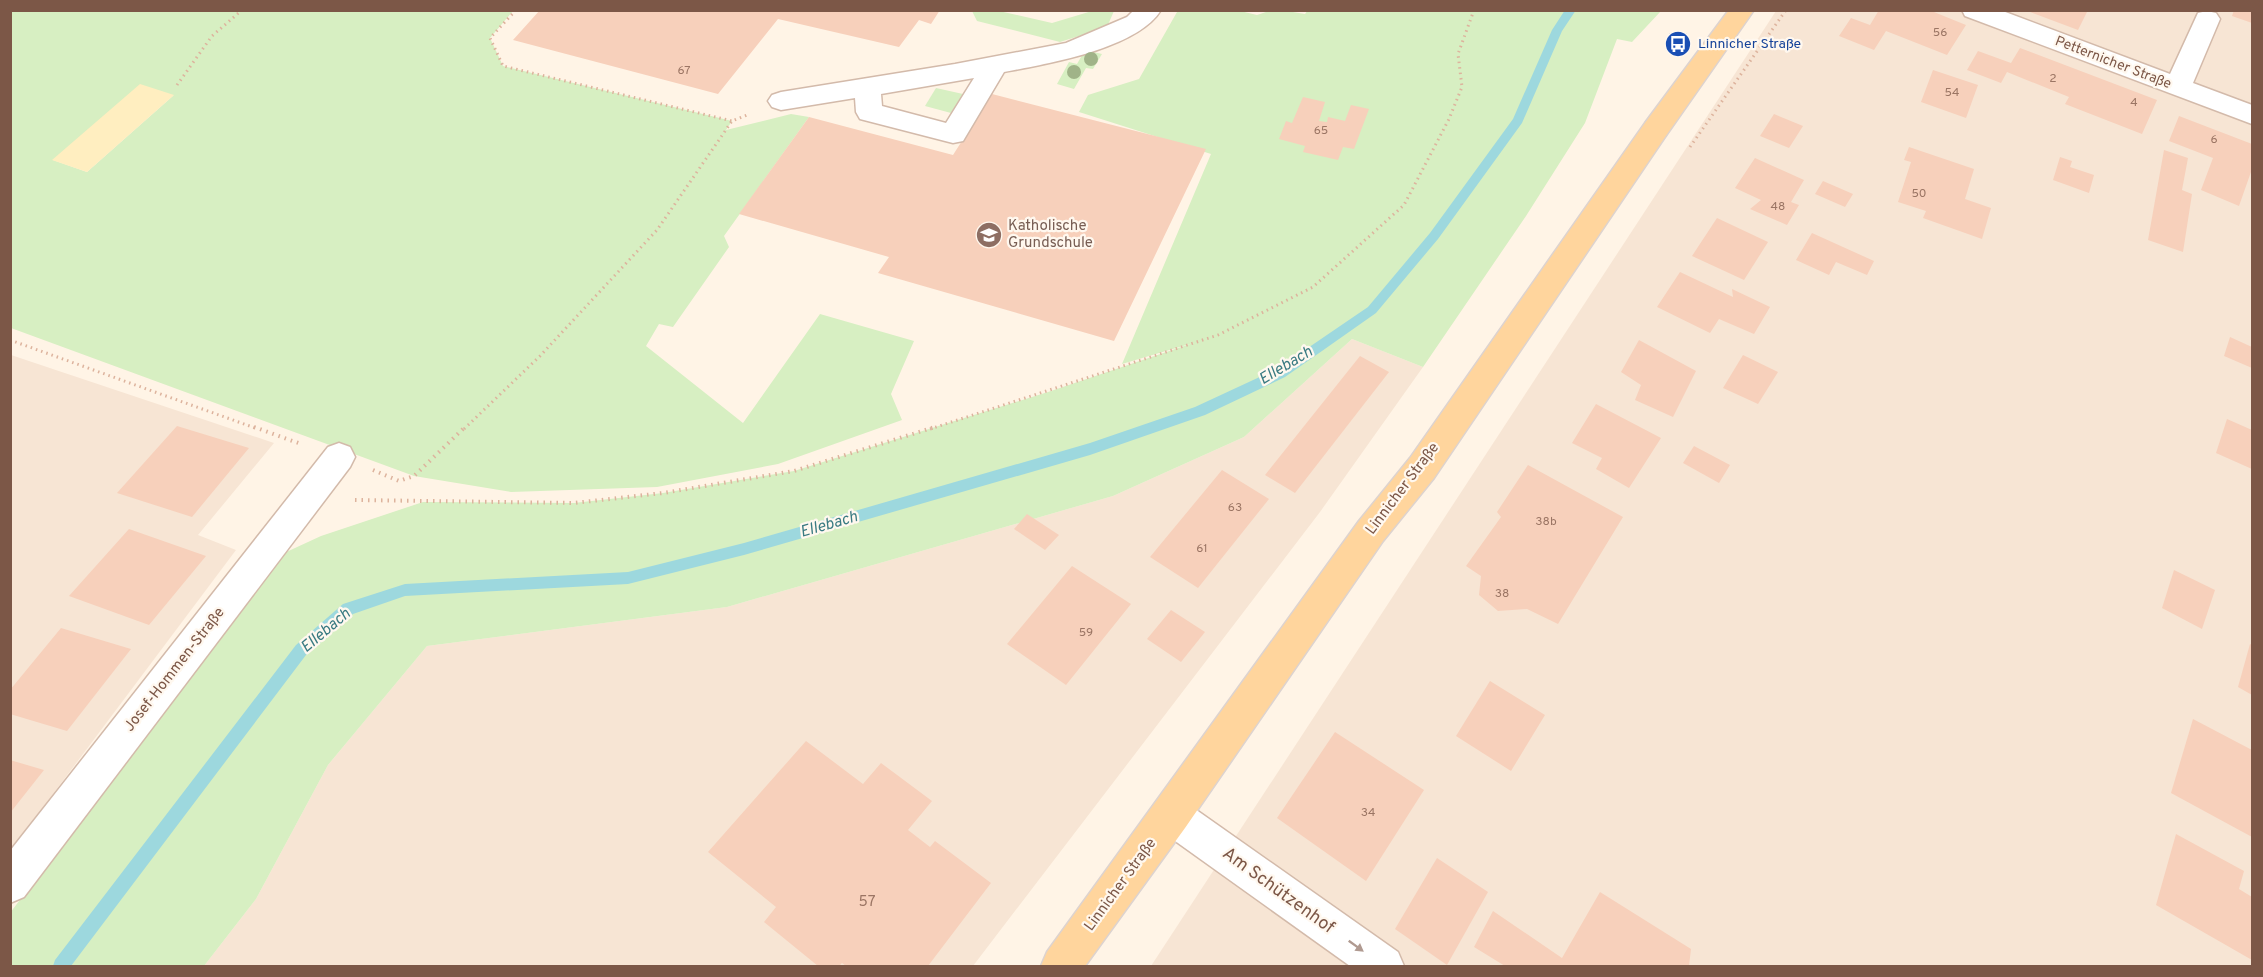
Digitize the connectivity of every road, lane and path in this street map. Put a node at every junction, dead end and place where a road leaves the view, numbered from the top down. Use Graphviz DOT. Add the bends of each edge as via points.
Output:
graph roads {
  1 [pos="242,10"];
  2 [pos="516,10"];
  3 [pos="1149,10"];
  4 [pos="1474,10"];
  5 [pos="1742,10"];
  6 [pos="1974,10"];
  7 [pos="2207,19"];
  8 [pos="995,65"];
  9 [pos="177,85"];
  10 [pos="867,86"];
  11 [pos="2178,87"];
  12 [pos="781,101"];
  13 [pos="2253,115"];
  14 [pos="732,121"];
  15 [pos="10,340"];
  16 [pos="339,457"];
  17 [pos="307,499"];
  18 [pos="1171,815"];
  19 [pos="10,883"];
  20 [pos="1061,966"];
  21 [pos="1384,966"];
  1 -- 9 [label="path" via="225,21 201,47"];
  2 -- 14 [label="path" via="490,38 503,66"];
  3 -- 8 [label="street" via="1136,23 1072,50"];
  4 -- 17 [label="path" via="1458,54 1462,87 1404,205 1313,287 1218,335 794,471 574,503"];
  5 -- 18 [label="main road, Linnicher Straße" via="1422,468 1371,531"];
  6 -- 11 [label="street, Petternicher Straße"];
  7 -- 11 [label="street"];
  8 -- 10 [label="street"];
  8 -- 10 [label="street" via="953,134 868,112"];
  10 -- 12 [label="street"];
  11 -- 13 [label="street, Petternicher Straße"];
  12 -- 14 [label="path"];
  14 -- 16 [label="path" via="657,230 540,356 414,476 399,481"];
  15 -- 16 [label="path"];
  16 -- 17 [label="street, Josef-Hommen-Straße"];
  17 -- 19 [label="street, Josef-Hommen-Straße"];
  18 -- 20 [label="main road, Linnicher Straße"];
  18 -- 21 [label="street, Am Schützenhof, one-way"];
}
